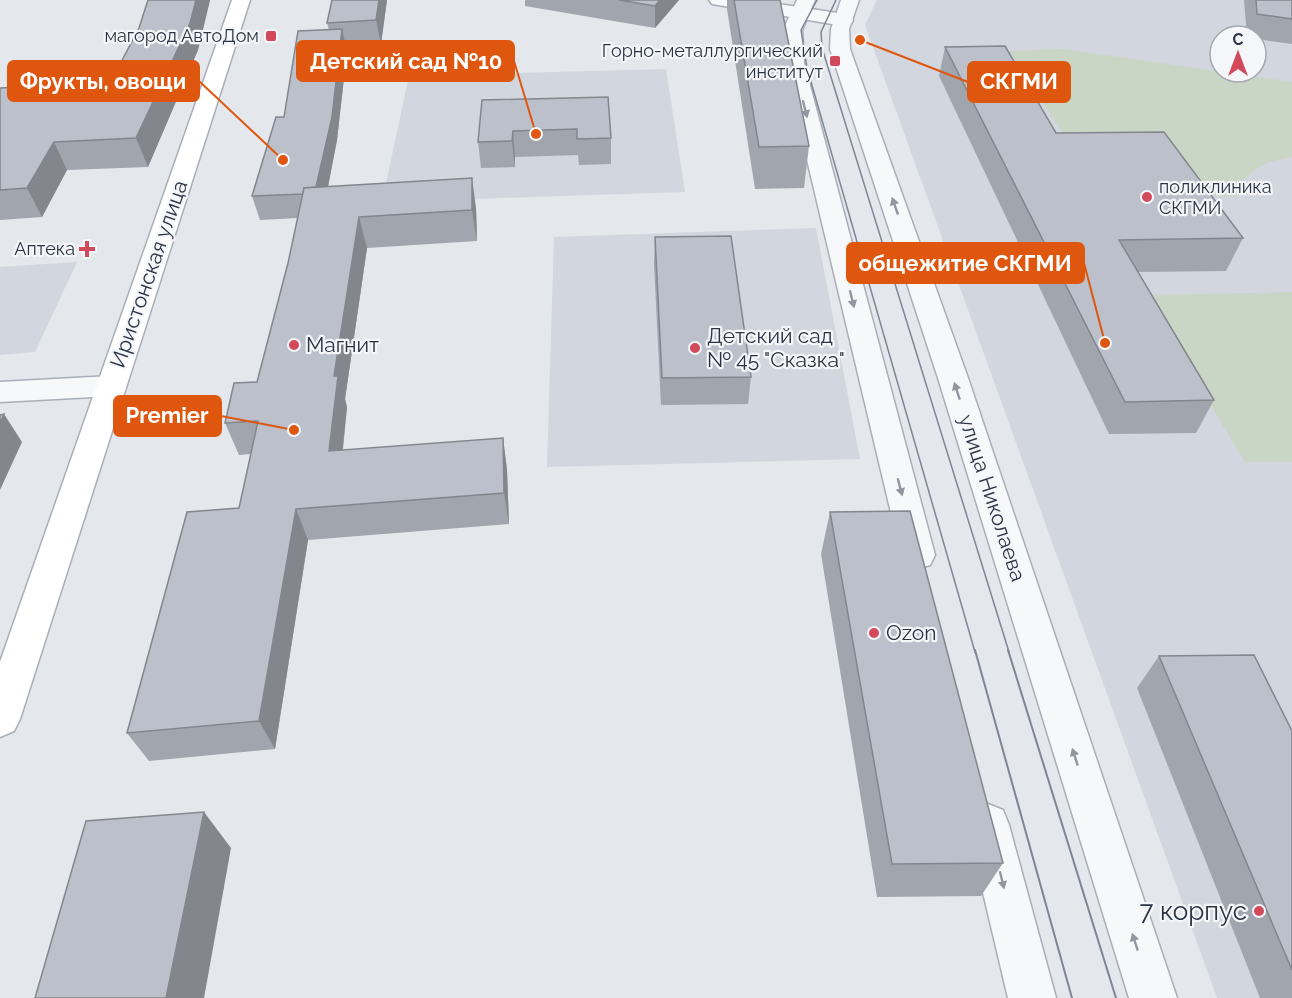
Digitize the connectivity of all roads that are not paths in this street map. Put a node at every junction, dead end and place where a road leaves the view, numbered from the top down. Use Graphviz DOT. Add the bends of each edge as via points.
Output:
graph roads {
  1 [pos="241,0"];
  2 [pos="718,0"];
  3 [pos="802,6"];
  4 [pos="847,10"];
  5 [pos="111,386"];
  6 [pos="0,392"];
  7 [pos="926,586"];
  8 [pos="0,719"];
  9 [pos="979,792"];
  10 [pos="1032,998"];
  11 [pos="1153,998"];
  1 -- 5 [label="main road, Иристонская улица"];
  2 -- 3 [label="street"];
  3 -- 4 [label="street"];
  3 -- 7 [label="street, one-way" via="789,39 794,63"];
  11 -- 4 [label="street, улица Николаева, one-way" via="953,378 840,49 840,29"];
  5 -- 6 [label="street"];
  5 -- 8 [label="main road, Иристонская улица"];
  9 -- 10 [label="street, one-way"];
}
